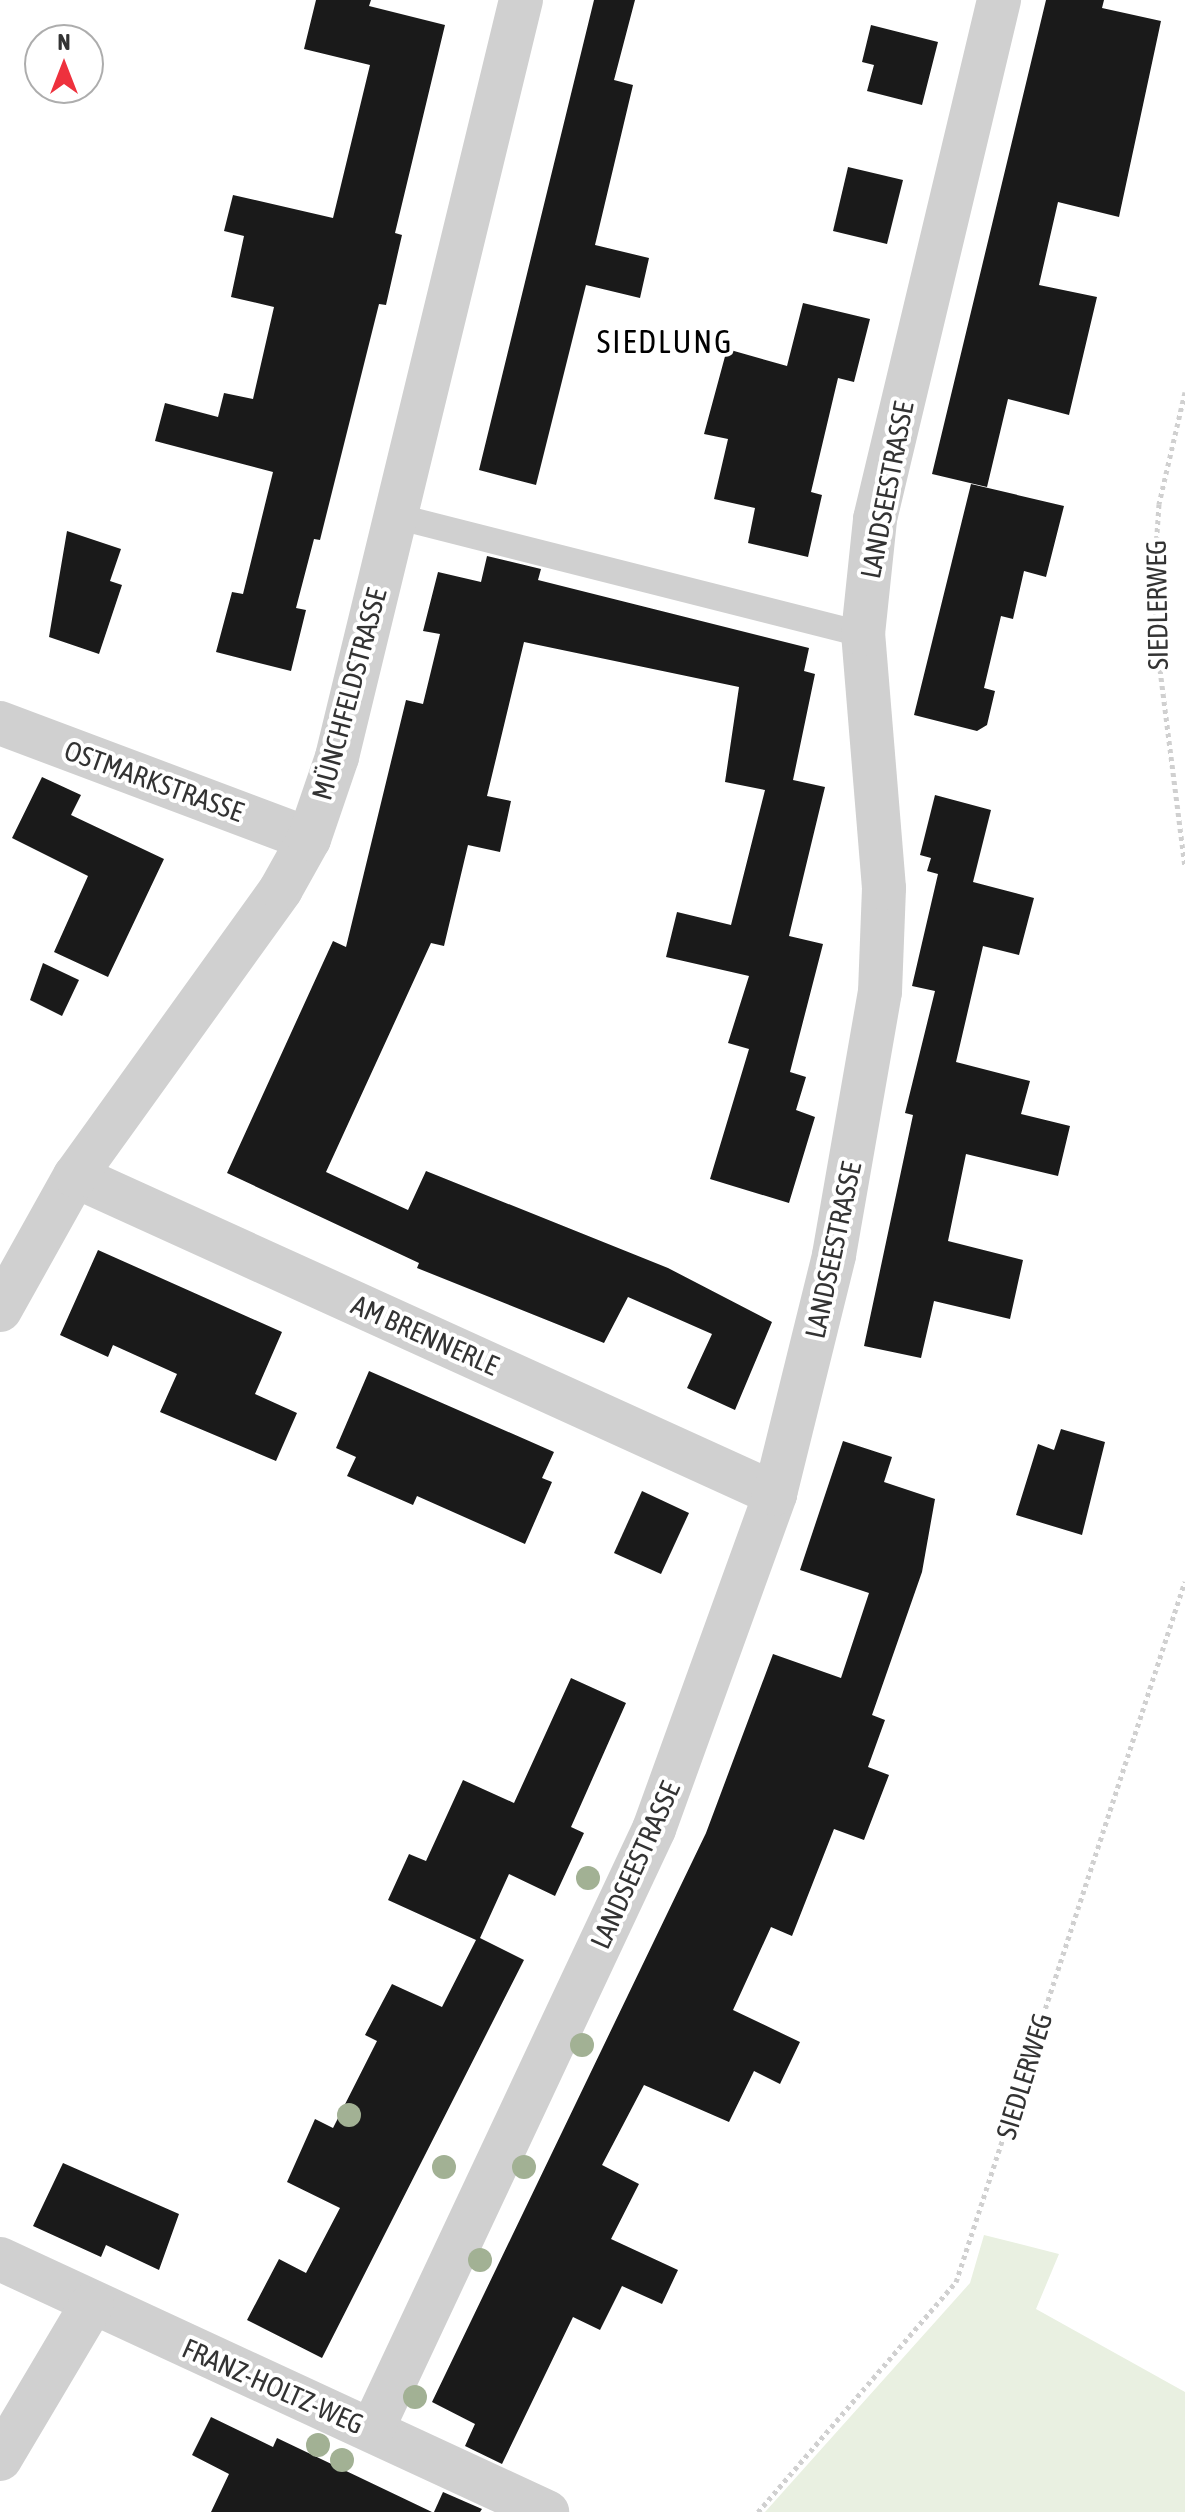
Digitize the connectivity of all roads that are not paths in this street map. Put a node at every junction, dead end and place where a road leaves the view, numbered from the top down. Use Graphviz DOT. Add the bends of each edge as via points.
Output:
graph roads {
  1 [pos="521,0"];
  2 [pos="999,0"];
  3 [pos="395,516"];
  4 [pos="863,634"];
  5 [pos="0,723"];
  6 [pos="309,839"];
  7 [pos="75,1176"];
  8 [pos="0,1310"];
  9 [pos="775,1494"];
  10 [pos="0,2259"];
  11 [pos="92,2304"];
  12 [pos="372,2430"];
  13 [pos="0,2459"];
  14 [pos="547,2512"];
  1 -- 3 [label="street, MÜNCHFELDSTRASSE"];
  2 -- 4 [label="street, LANDSEESTRASSE" via="883,483"];
  3 -- 4 [label="lane"];
  3 -- 6 [label="street, MÜNCHFELDSTRASSE" via="337,757"];
  4 -- 9 [label="street, LANDSEESTRASSE" via="884,888 880,992 834,1255"];
  5 -- 6 [label="street, OSTMARKSTRASSE"];
  6 -- 7 [label="street, MÜNCHFELDSTRASSE" via="281,889"];
  7 -- 8 [label="street, MÜNCHFELDSTRASSE"];
  7 -- 9 [label="street, AM BRENNERLE"];
  9 -- 12 [label="street, LANDSEESTRASSE" via="654,1829"];
  10 -- 11 [label="street, FRANZ-HOLTZ-WEG"];
  11 -- 12 [label="street, FRANZ-HOLTZ-WEG"];
  11 -- 13 [label="street"];
  12 -- 14 [label="street, FRANZ-HOLTZ-WEG"];
}
